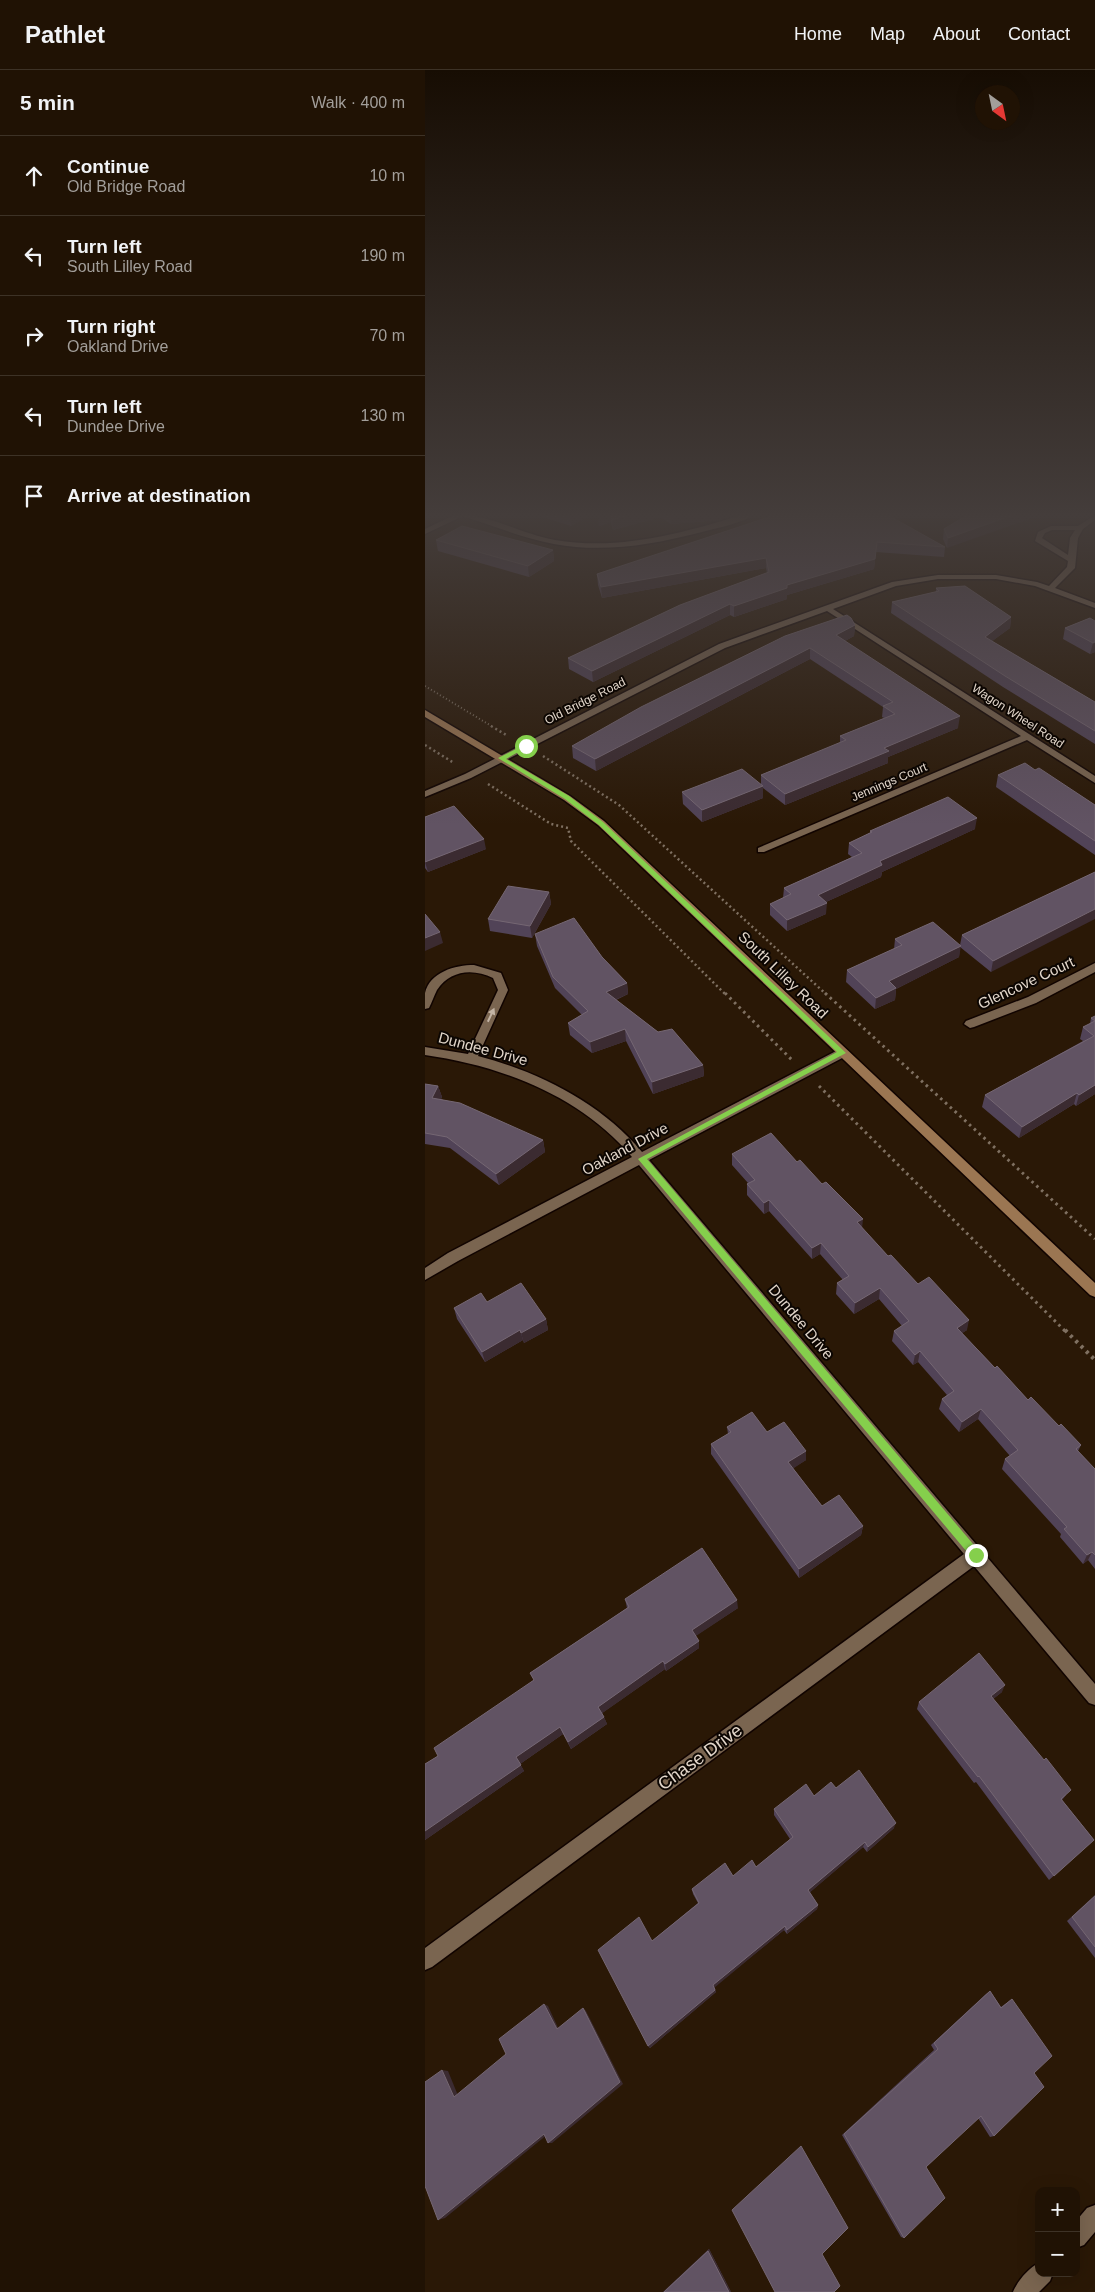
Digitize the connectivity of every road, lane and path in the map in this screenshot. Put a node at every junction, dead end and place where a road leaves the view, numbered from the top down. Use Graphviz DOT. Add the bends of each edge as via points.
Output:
graph roads {
  1 [pos="800,618"];
  2 [pos="842,618"];
  3 [pos="425,686"];
  4 [pos="425,713"];
  5 [pos="1027,737"];
  6 [pos="512,738"];
  7 [pos="425,745"];
  8 [pos="542,756"];
  9 [pos="501,758"];
  10 [pos="458,766"];
  11 [pos="481,780"];
  12 [pos="1095,780"];
  13 [pos="425,794"];
  14 [pos="761,850"];
  15 [pos="1095,967"];
  16 [pos="425,1005"];
  17 [pos="970,1024"];
  18 [pos="425,1051"];
  19 [pos="842,1053"];
  20 [pos="471,1060"];
  21 [pos="797,1064"];
  22 [pos="817,1083"];
  23 [pos="642,1159"];
  24 [pos="1095,1239"];
  25 [pos="425,1275"];
  26 [pos="1095,1291"];
  27 [pos="1095,1360"];
  28 [pos="976,1555"];
  29 [pos="1095,1697"];
  30 [pos="425,1960"];
  31 [pos="1095,2216"];
  32 [pos="1080,2232"];
  33 [pos="1038,2277"];
  34 [pos="1025,2292"];
  1 -- 9 [label="street, Old Bridge Road" via="723,646"];
  2 -- 5 [label="street, Wagon Wheel Road"];
  3 -- 6 [label="path"];
  4 -- 9 [label="street, South Lilley Road"];
  5 -- 12 [label="street, Wagon Wheel Road"];
  5 -- 14 [label="street, Jennings Court"];
  7 -- 10 [label="path"];
  8 -- 24 [label="path" via="619,805"];
  9 -- 13 [label="street, Old Bridge Road"];
  9 -- 19 [label="street, South Lilley Road" via="567,798 601,824"];
  11 -- 21 [label="path" via="551,824 568,828 571,841"];
  15 -- 17 [label="street, Glencove Court" via="1032,1000"];
  20 -- 16 [label="street, one-way" via="503,990 497,976 478,968 454,971 436,982"];
  18 -- 20 [label="street, Dundee Drive"];
  19 -- 23 [label="street, Oakland Drive"];
  19 -- 26 [label="street, South Lilley Road"];
  20 -- 23 [label="street, Dundee Drive" via="529,1078 566,1096 602,1119"];
  22 -- 27 [label="path"];
  23 -- 25 [label="street, Oakland Drive" via="453,1257"];
  23 -- 28 [label="street, Dundee Drive"];
  28 -- 29 [label="street, Dundee Drive"];
  28 -- 30 [label="street, Chase Drive"];
  31 -- 32 [label="street"];
  33 -- 34 [label="street"];
}
